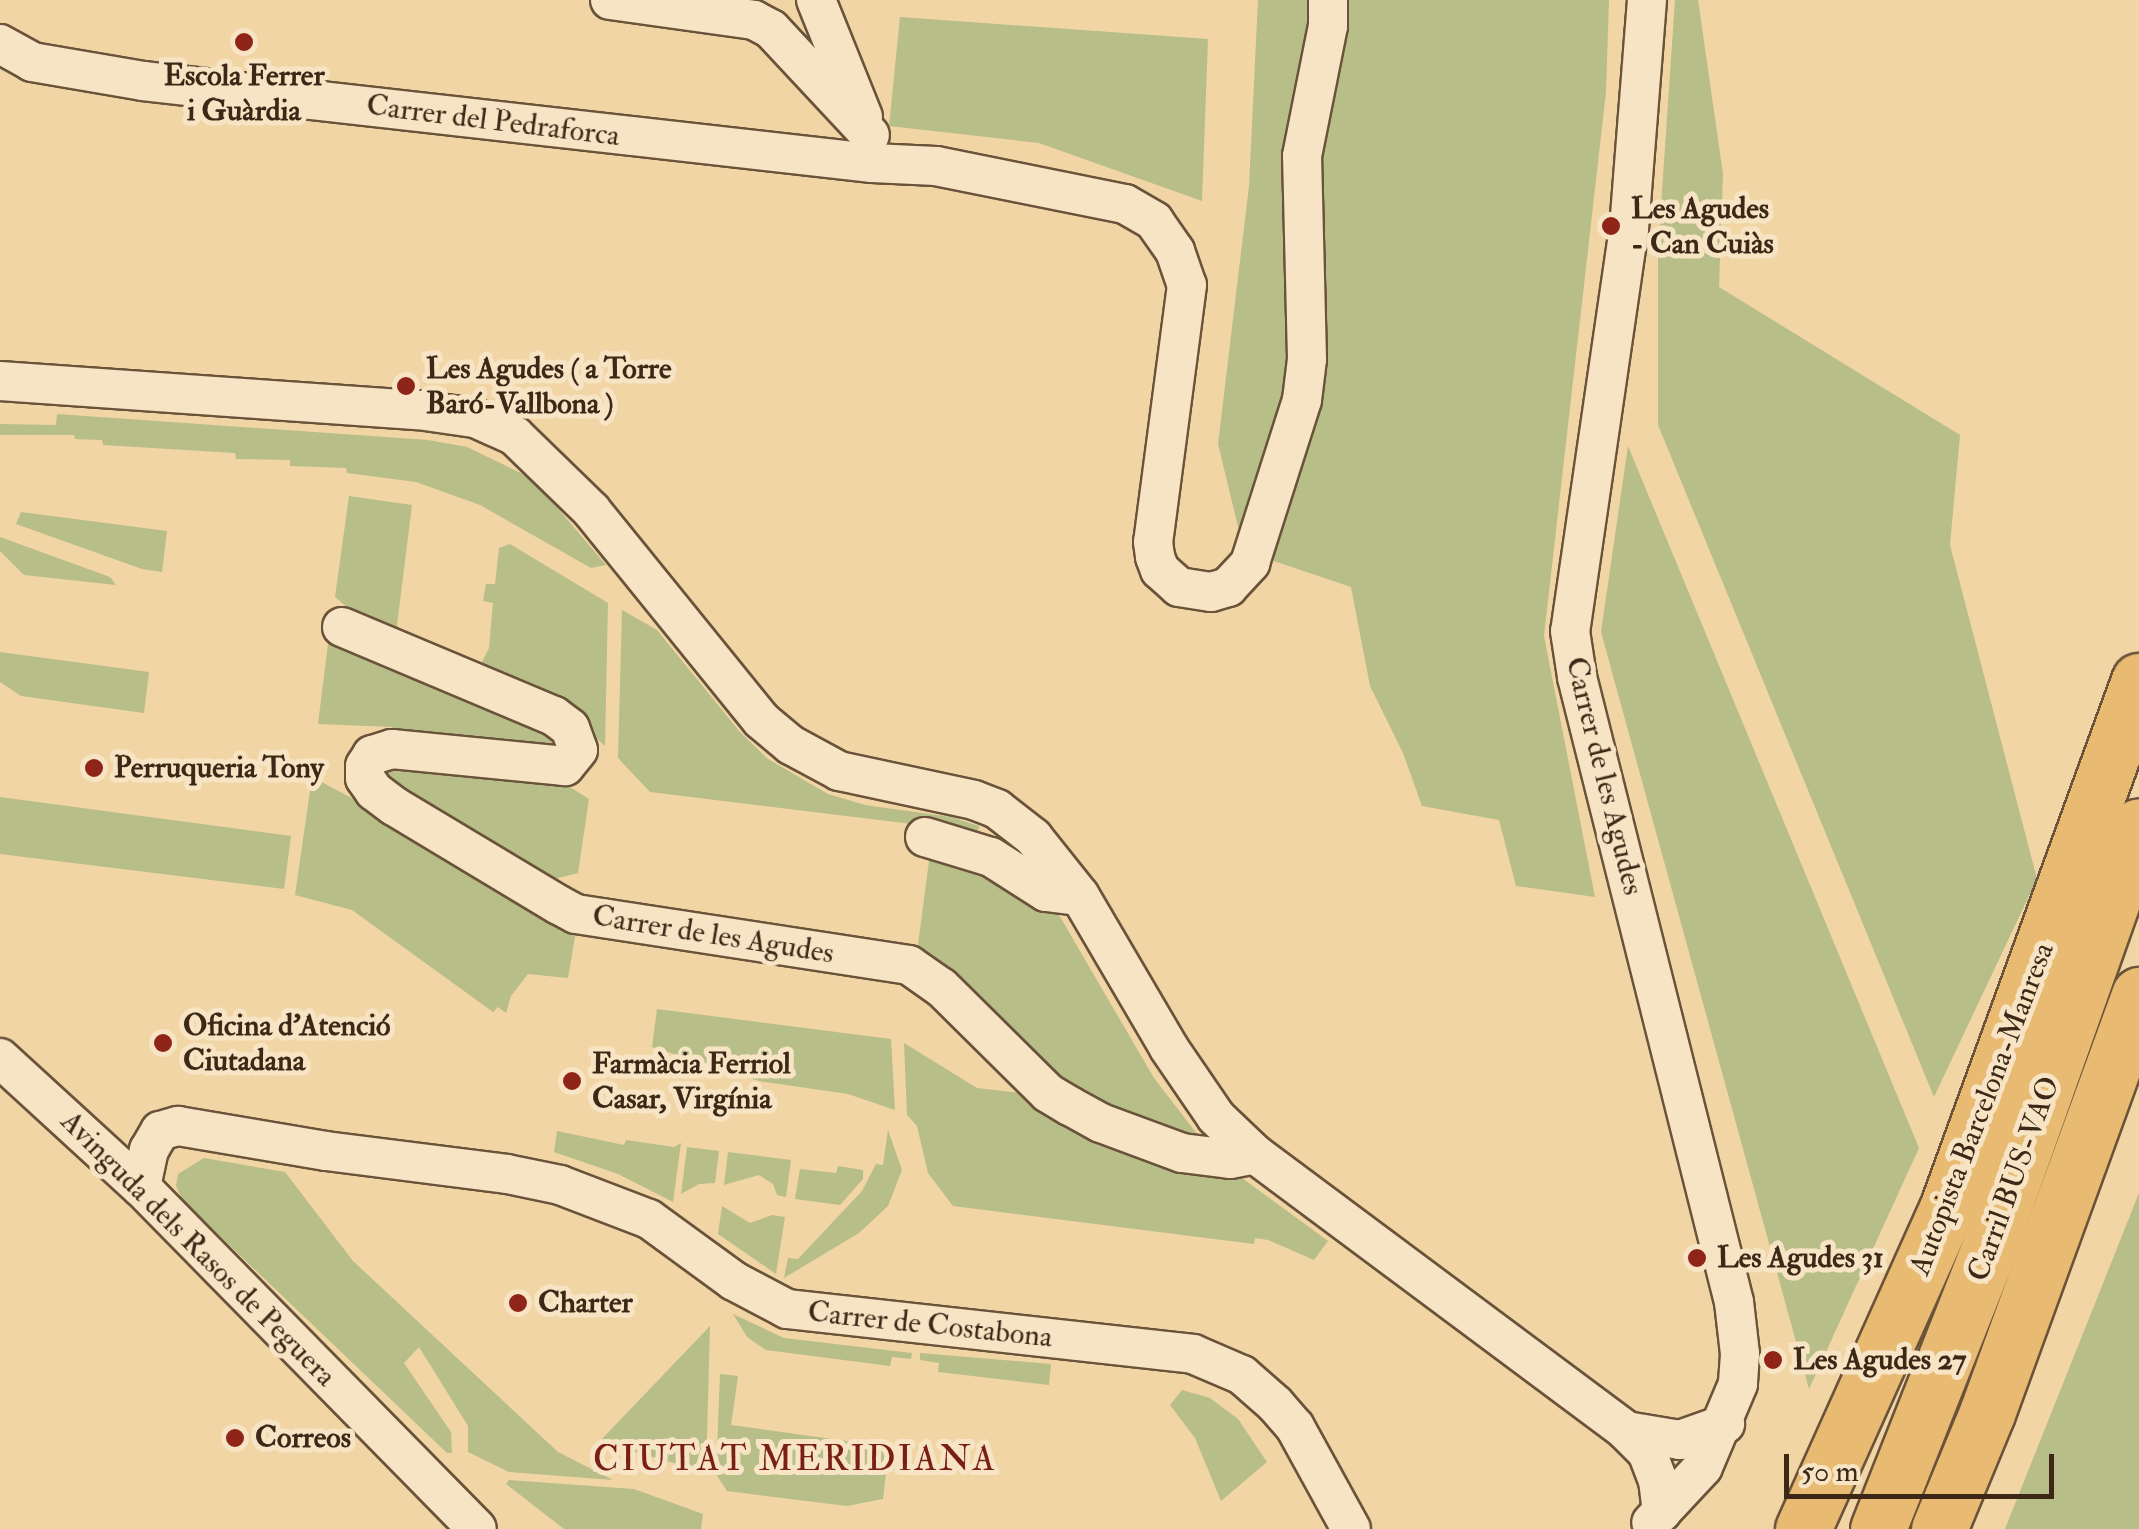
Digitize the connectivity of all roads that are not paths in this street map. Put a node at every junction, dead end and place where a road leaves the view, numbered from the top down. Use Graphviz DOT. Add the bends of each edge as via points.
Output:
graph roads {
  1 [pos="610,0"];
  2 [pos="816,0"];
  3 [pos="1328,0"];
  4 [pos="1647,0"];
  5 [pos="0,44"];
  6 [pos="871,149"];
  7 [pos="0,381"];
  8 [pos="342,627"];
  9 [pos="2139,681"];
  10 [pos="2139,826"];
  11 [pos="925,837"];
  12 [pos="1080,896"];
  13 [pos="2139,995"];
  14 [pos="0,1058"];
  15 [pos="1255,1154"];
  16 [pos="141,1187"];
  17 [pos="1725,1424"];
  18 [pos="1626,1431"];
  19 [pos="1654,1520"];
  20 [pos="477,1529"];
  21 [pos="1351,1529"];
  22 [pos="1803,1529"];
  23 [pos="1878,1529"];
  24 [pos="1940,1529"];
  1 -- 6 [label="street" via="754,20 771,29"];
  2 -- 6 [label="street"];
  3 -- 6 [label="street, Carrer del Pedraforca" via="1302,156 1302,400 1270,509 1241,577 1228,587 1195,592 1168,579 1153,542 1188,284 1154,221 1125,204"];
  4 -- 17 [label="street, Carrer de les Agudes" via="1629,228 1570,632 1734,1302 1738,1384"];
  5 -- 6 [label="street, Carrer del Pedraforca" via="32,62 144,81"];
  7 -- 12 [label="street, Carrer de les Agudes" via="418,410 475,418 514,436 590,510 761,720 790,744 838,771 997,809 1033,836"];
  8 -- 15 [label="street, Carrer de les Agudes" via="570,728 578,750 565,766 392,749 372,754 365,766 365,778 394,806 559,905 576,914 909,965 941,987 1048,1094 1086,1115 1182,1153 1230,1159"];
  9 -- 22 [label="highway, Autopista Barcelona-Manresa" via="1947,1209"];
  10 -- 23 [label="highway, Carril BUS-VAO" via="1992,1243"];
  11 -- 12 [label="street" via="970,847 1046,892"];
  12 -- 15 [label="street, Carrer de les Agudes" via="1194,1088"];
  13 -- 24 [label="highway"];
  14 -- 16 [label="street, Avinguda dels Rasos de Peguera"];
  15 -- 18 [label="street, Carrer de les Agudes"];
  16 -- 20 [label="street, Avinguda dels Rasos de Peguera"];
  16 -- 21 [label="street, Carrer de Costabona" via="160,1131 178,1126 507,1174 560,1185 649,1219 734,1281 787,1309 1193,1354 1242,1375 1276,1404"];
  17 -- 18 [label="street, Carrer de les Agudes" via="1680,1440"];
  17 -- 19 [label="street, Carrer de les Agudes" via="1704,1467"];
  18 -- 19 [label="street, Carrer de les Agudes" via="1646,1452 1658,1480"];
}
